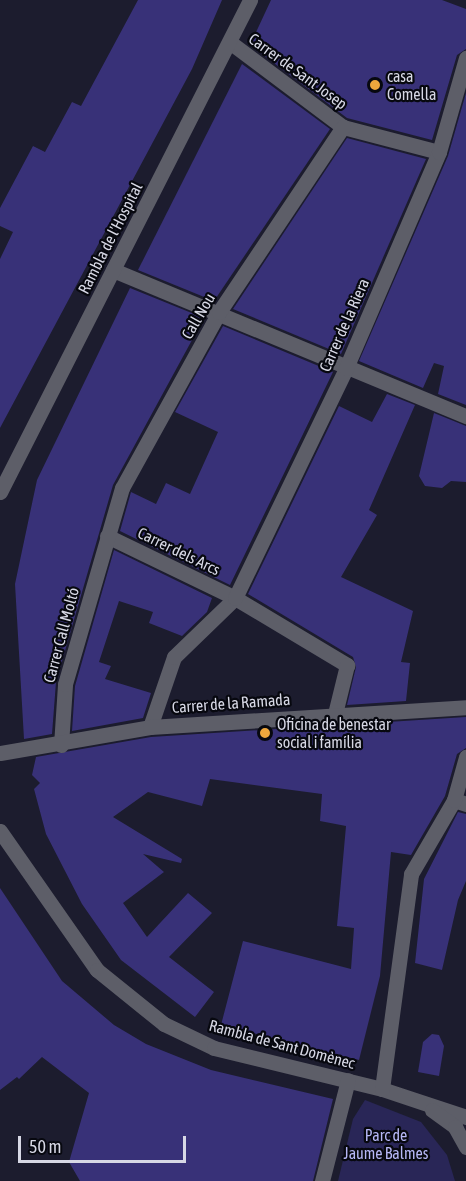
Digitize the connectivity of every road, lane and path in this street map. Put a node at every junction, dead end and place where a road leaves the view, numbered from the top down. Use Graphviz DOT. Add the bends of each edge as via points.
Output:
graph roads {
  1 [pos="250,0"];
  2 [pos="231,43"];
  3 [pos="466,58"];
  4 [pos="343,127"];
  5 [pos="439,152"];
  6 [pos="113,270"];
  7 [pos="219,312"];
  8 [pos="346,368"];
  9 [pos="466,416"];
  10 [pos="0,492"];
  11 [pos="107,536"];
  12 [pos="235,598"];
  13 [pos="466,707"];
  14 [pos="335,714"];
  15 [pos="150,727"];
  16 [pos="61,745"];
  17 [pos="0,753"];
  18 [pos="466,757"];
  19 [pos="460,802"];
  20 [pos="2,840"];
  21 [pos="348,1080"];
  22 [pos="382,1089"];
  23 [pos="418,1100"];
  24 [pos="466,1117"];
  25 [pos="466,1147"];
  26 [pos="322,1181"];
  1 -- 2 [label="street, Rambla de l'Hospital"];
  2 -- 4 [label="street, Carrer de Sant Josep"];
  2 -- 6 [label="street, Rambla de l'Hospital"];
  3 -- 5 [label="street, Carrer de la Riera"];
  4 -- 5 [label="street"];
  4 -- 7 [label="street, Call Nou"];
  5 -- 8 [label="street, Carrer de la Riera"];
  6 -- 7 [label="street"];
  6 -- 10 [label="street, Rambla de l'Hospital"];
  7 -- 8 [label="street"];
  7 -- 11 [label="street, Call Nou" via="122,488"];
  8 -- 9 [label="street"];
  8 -- 12 [label="street, Carrer de la Riera"];
  11 -- 12 [label="street, Carrer dels Arcs"];
  11 -- 16 [label="street, Carrer Call Moltó" via="65,684"];
  12 -- 14 [label="street, Carrer dels Arcs" via="347,665"];
  12 -- 15 [label="street" via="174,657"];
  13 -- 14 [label="street, Carrer de la Ramada"];
  14 -- 15 [label="street, Carrer de la Ramada"];
  15 -- 16 [label="street, Carrer de la Ramada"];
  16 -- 17 [label="street, Carrer de la Ramada"];
  18 -- 19 [label="street"];
  19 -- 22 [label="street" via="411,874"];
  20 -- 21 [label="street, Rambla de Sant Domènec" via="97,970 164,1024 214,1048"];
  21 -- 22 [label="street, Rambla de Sant Domènec"];
  21 -- 26 [label="street"];
  22 -- 23 [label="street, Rambla de Sant Domènec"];
  23 -- 24 [label="street, Rambla de Sant Domènec"];
  23 -- 25 [label="street" via="455,1127"];
}
